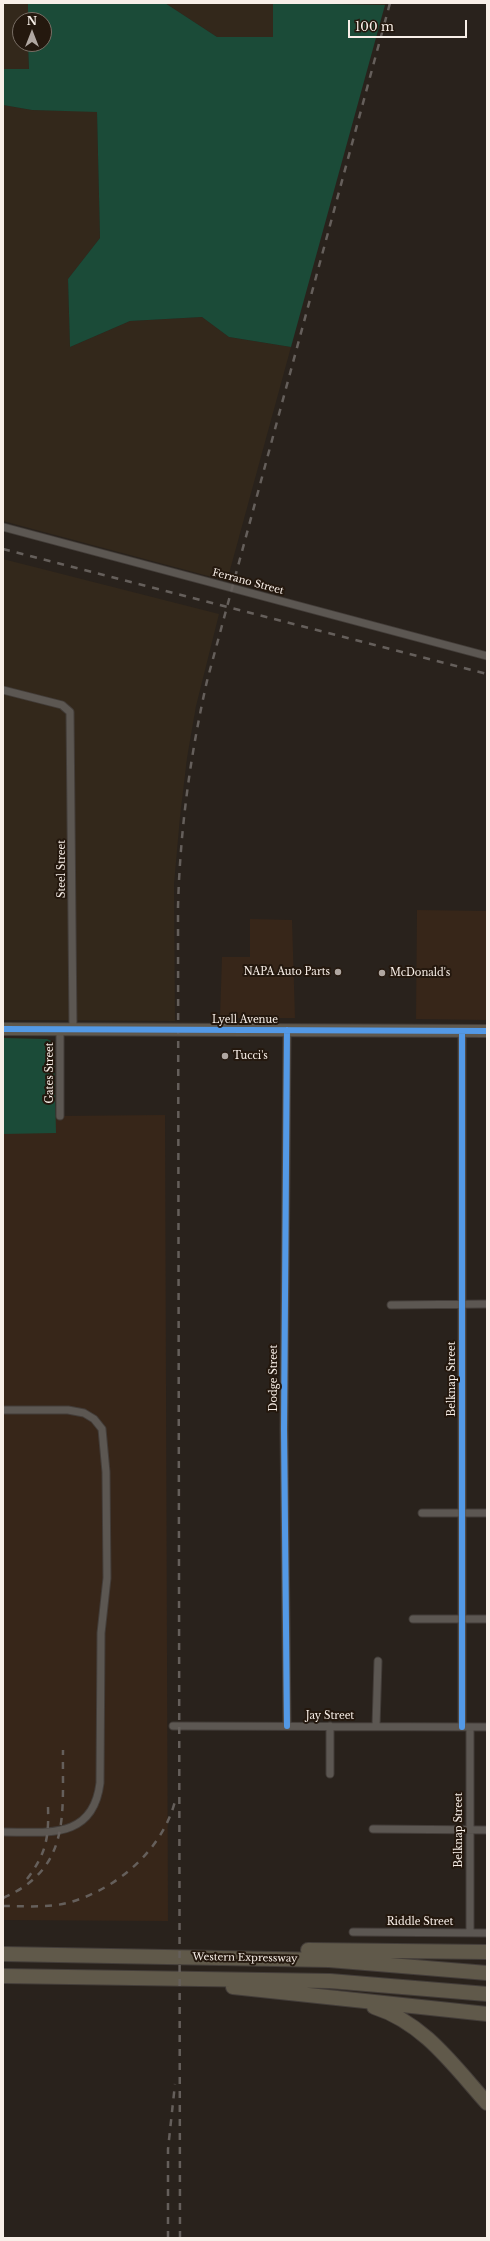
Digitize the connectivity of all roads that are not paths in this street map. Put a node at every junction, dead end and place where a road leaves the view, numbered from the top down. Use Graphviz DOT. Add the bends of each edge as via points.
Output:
graph roads {
  1 [pos="3,527"];
  2 [pos="487,656"];
  3 [pos="3,690"];
  4 [pos="3,1029"];
  5 [pos="60,1029"];
  6 [pos="73,1029"];
  7 [pos="287,1030"];
  8 [pos="462,1031"];
  9 [pos="487,1031"];
  10 [pos="60,1116"];
  11 [pos="462,1304"];
  12 [pos="487,1304"];
  13 [pos="391,1305"];
  14 [pos="3,1410"];
  15 [pos="422,1513"];
  16 [pos="462,1513"];
  17 [pos="487,1513"];
  18 [pos="413,1619"];
  19 [pos="462,1619"];
  20 [pos="487,1619"];
  21 [pos="378,1661"];
  22 [pos="173,1726"];
  23 [pos="287,1726"];
  24 [pos="330,1726"];
  25 [pos="376,1726"];
  26 [pos="462,1727"];
  27 [pos="470,1727"];
  28 [pos="487,1727"];
  29 [pos="330,1774"];
  30 [pos="373,1829"];
  31 [pos="469,1830"];
  32 [pos="487,1830"];
  33 [pos="3,1832"];
  34 [pos="353,1932"];
  35 [pos="470,1933"];
  36 [pos="487,1933"];
  37 [pos="487,1952"];
  38 [pos="3,1954"];
  39 [pos="156,1956"];
  40 [pos="487,1973"];
  41 [pos="3,1976"];
  42 [pos="142,1978"];
  43 [pos="487,1994"];
  44 [pos="329,1997"];
  45 [pos="487,2014"];
  46 [pos="487,2103"];
  1 -- 2 [label="street, Ferrano Street"];
  3 -- 6 [label="street, Steel Street" via="62,705 71,715"];
  4 -- 5 [label="main road, Lyell Avenue"];
  5 -- 6 [label="main road, Lyell Avenue"];
  5 -- 10 [label="street, Gates Street"];
  6 -- 7 [label="main road, Lyell Avenue"];
  7 -- 8 [label="main road, Lyell Avenue"];
  7 -- 23 [label="street, Dodge Street" via="284,1423"];
  8 -- 9 [label="main road, Lyell Avenue"];
  8 -- 11 [label="street, Belknap Street"];
  11 -- 12 [label="street"];
  11 -- 13 [label="street"];
  11 -- 16 [label="street, Belknap Street"];
  14 -- 33 [label="street" via="68,1410 84,1413 94,1419 102,1430 106,1472 107,1578 101,1633 100,1783 96,1803 90,1814 68,1829 55,1832"];
  15 -- 16 [label="street"];
  16 -- 17 [label="street"];
  16 -- 19 [label="street, Belknap Street"];
  18 -- 19 [label="street"];
  19 -- 20 [label="street"];
  19 -- 26 [label="street, Belknap Street"];
  21 -- 25 [label="street"];
  22 -- 23 [label="street, Jay Street"];
  23 -- 24 [label="street, Jay Street"];
  24 -- 25 [label="street, Jay Street"];
  24 -- 29 [label="street"];
  25 -- 26 [label="street, Jay Street"];
  26 -- 27 [label="street, Jay Street"];
  27 -- 28 [label="street, Jay Street"];
  27 -- 31 [label="street, Belknap Street"];
  30 -- 31 [label="street"];
  31 -- 32 [label="street"];
  31 -- 35 [label="street, Belknap Street"];
  34 -- 35 [label="street, Riddle Street"];
  35 -- 36 [label="street, Riddle Street"];
  37 -- 39 [label="highway" via="299,1950"];
  38 -- 39 [label="highway, Western Expressway"];
  39 -- 40 [label="highway, Western Expressway" via="329,1960"];
  41 -- 42 [label="highway, Western Expressway"];
  42 -- 43 [label="highway, Western Expressway" via="330,1981"];
  42 -- 44 [label="highway"];
  44 -- 45 [label="highway"];
  44 -- 46 [label="highway" via="379,2009 413,2026 432,2042"];
}
